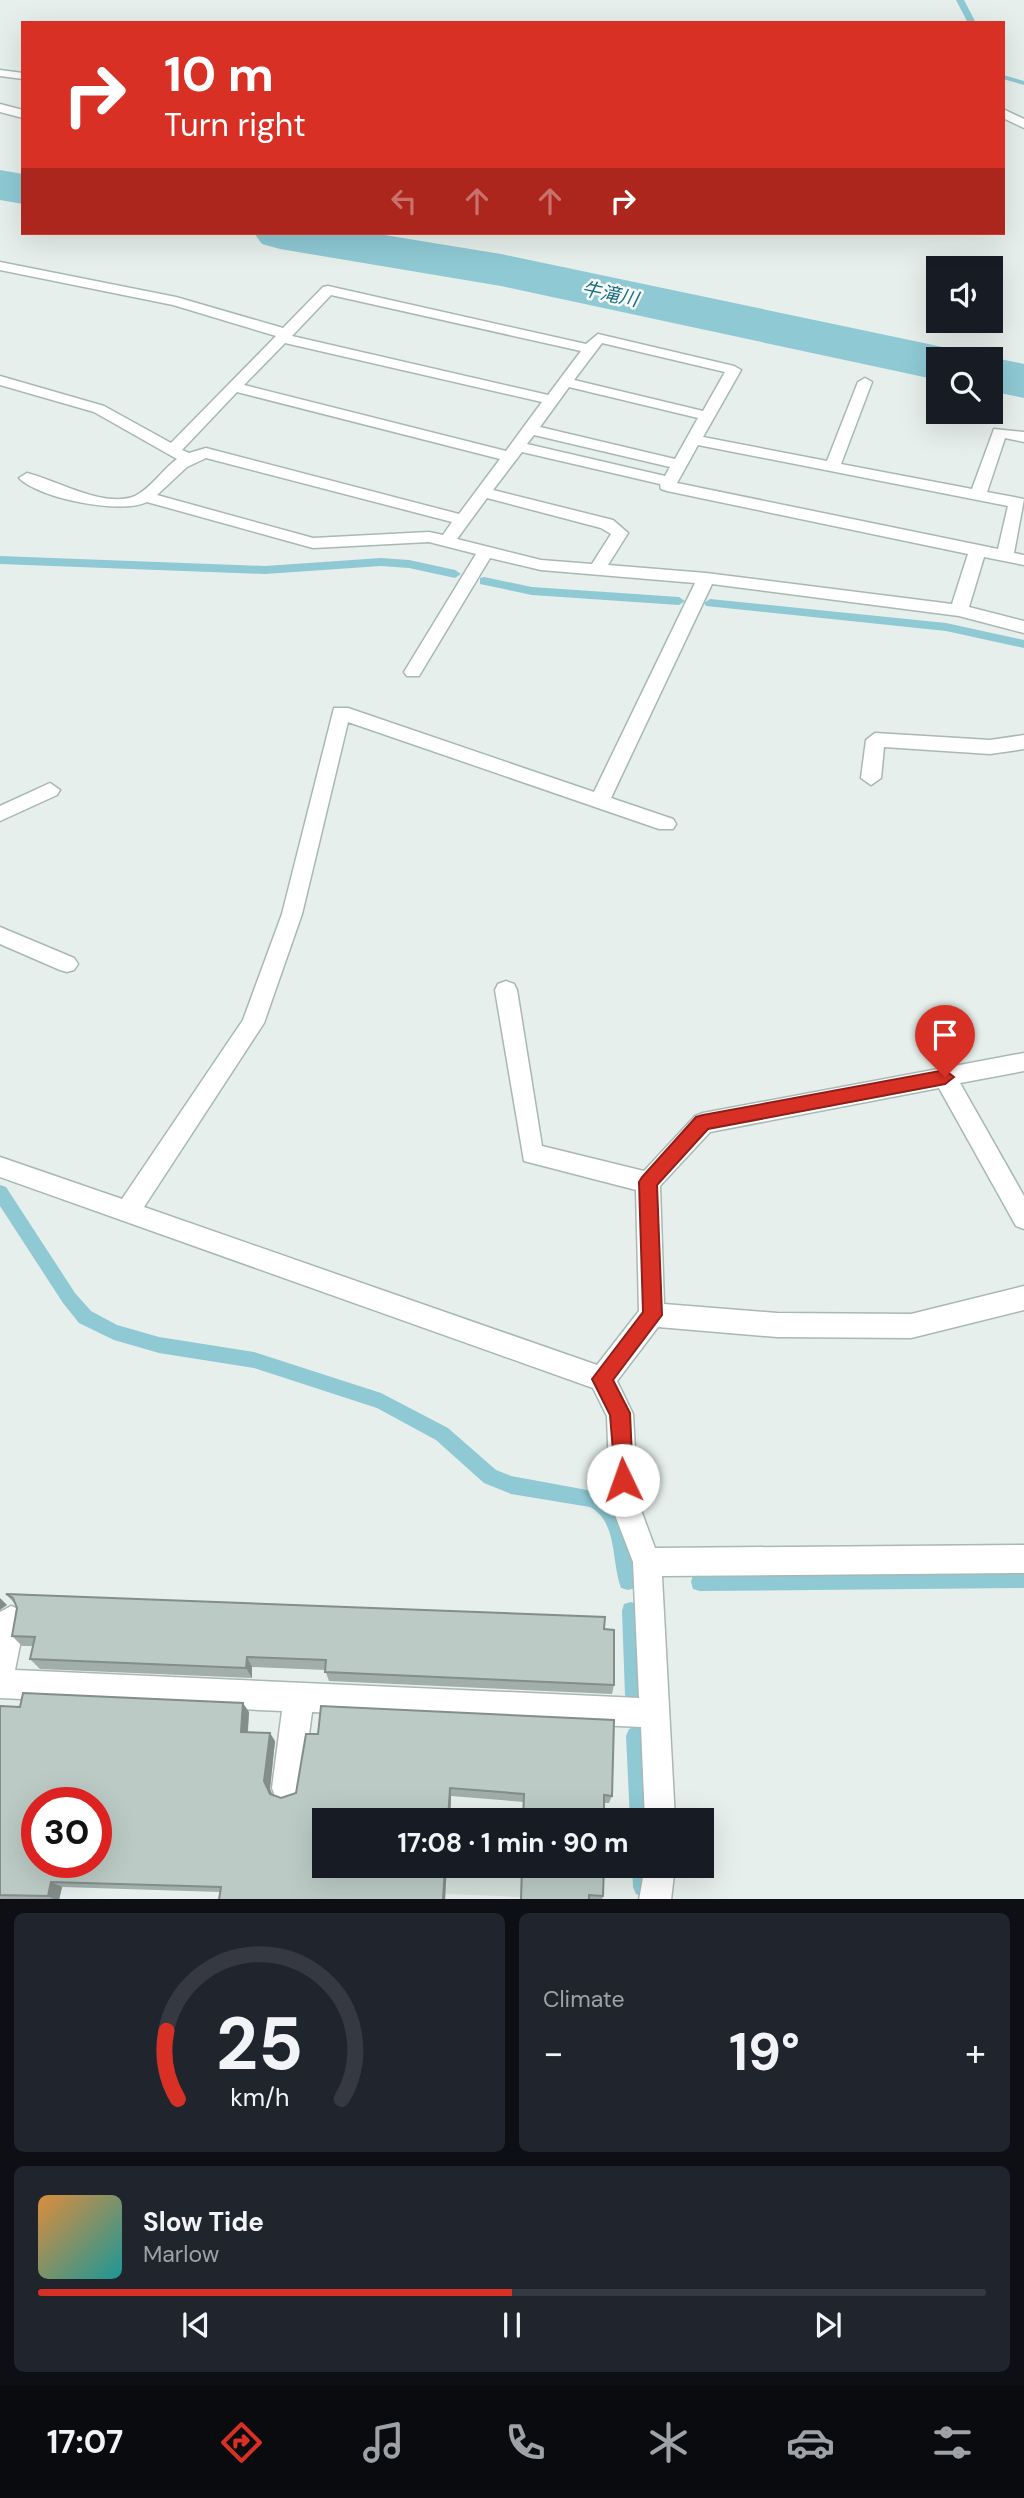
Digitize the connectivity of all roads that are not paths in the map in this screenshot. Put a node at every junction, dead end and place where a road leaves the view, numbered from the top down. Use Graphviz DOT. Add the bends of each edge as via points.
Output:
graph roads {
  1 [pos="0,74"];
  2 [pos="21,76"];
  3 [pos="0,108"];
  4 [pos="21,113"];
  5 [pos="1005,114"];
  6 [pos="1024,124"];
  7 [pos="0,265"];
  8 [pos="284,336"];
  9 [pos="589,349"];
  10 [pos="0,380"];
  11 [pos="565,382"];
  12 [pos="865,382"];
  13 [pos="234,387"];
  14 [pos="551,400"];
  15 [pos="707,416"];
  16 [pos="530,429"];
  17 [pos="1024,438"];
  18 [pos="694,440"];
  19 [pos="513,452"];
  20 [pos="179,454"];
  21 [pos="679,466"];
  22 [pos="832,467"];
  23 [pos="27,478"];
  24 [pos="670,482"];
  25 [pos="484,492"];
  26 [pos="978,495"];
  27 [pos="147,497"];
  28 [pos="1020,503"];
  29 [pos="463,520"];
  30 [pos="447,541"];
  31 [pos="978,550"];
  32 [pos="486,551"];
  33 [pos="1005,556"];
  34 [pos="1024,560"];
  35 [pos="597,569"];
  36 [pos="706,578"];
  37 [pos="959,610"];
  38 [pos="1024,628"];
  39 [pos="413,672"];
  40 [pos="1024,742"];
  41 [pos="872,778"];
  42 [pos="50,790"];
  43 [pos="599,803"];
  44 [pos="0,814"];
  45 [pos="666,824"];
  46 [pos="0,935"];
  47 [pos="67,964"];
  48 [pos="506,990"];
  49 [pos="1024,1062"];
  50 [pos="945,1077"];
  51 [pos="0,1167"];
  52 [pos="648,1182"];
  53 [pos="128,1211"];
  54 [pos="1024,1218"];
  55 [pos="1024,1298"];
  56 [pos="652,1315"];
  57 [pos="601,1379"];
  58 [pos="1024,1559"];
  59 [pos="647,1562"];
  60 [pos="11,1620"];
  61 [pos="0,1671"];
  62 [pos="0,1684"];
  63 [pos="299,1697"];
  64 [pos="655,1713"];
  65 [pos="287,1788"];
  66 [pos="659,1808"];
  67 [pos="658,1878"];
  68 [pos="655,1899"];
  1 -- 2 [label="street"];
  3 -- 4 [label="street"];
  5 -- 6 [label="street"];
  7 -- 8 [label="street" via="176,301"];
  8 -- 9 [label="street" via="328,290"];
  8 -- 13 [label="street"];
  8 -- 14 [label="street"];
  9 -- 11 [label="street"];
  9 -- 15 [label="street" via="598,338 734,370"];
  10 -- 20 [label="street" via="99,410"];
  11 -- 14 [label="street"];
  11 -- 15 [label="street"];
  12 -- 22 [label="street"];
  13 -- 19 [label="street"];
  13 -- 20 [label="street"];
  14 -- 16 [label="street"];
  15 -- 18 [label="street"];
  16 -- 19 [label="street"];
  16 -- 21 [label="street"];
  17 -- 26 [label="street" via="999,432"];
  18 -- 21 [label="street"];
  18 -- 22 [label="street"];
  19 -- 24 [label="street"];
  19 -- 25 [label="street"];
  20 -- 27 [label="street"];
  20 -- 29 [label="street" via="206,453"];
  21 -- 24 [label="street"];
  22 -- 26 [label="street"];
  23 -- 27 [label="street" via="103,503 125,505"];
  24 -- 31 [label="street" via="667,486"];
  25 -- 29 [label="street"];
  25 -- 35 [label="street" via="607,524 620,533"];
  26 -- 28 [label="street"];
  27 -- 30 [label="street" via="313,544 429,537"];
  28 -- 33 [label="street"];
  29 -- 30 [label="street"];
  30 -- 32 [label="street"];
  31 -- 33 [label="street"];
  31 -- 37 [label="street"];
  32 -- 35 [label="street" via="541,565"];
  32 -- 39 [label="street"];
  33 -- 34 [label="street"];
  35 -- 36 [label="street"];
  36 -- 37 [label="street"];
  36 -- 43 [label="street"];
  37 -- 38 [label="street"];
  40 -- 41 [label="street" via="990,747 875,740"];
  42 -- 44 [label="street"];
  43 -- 45 [label="street"];
  43 -- 53 [label="street" via="341,713 292,914 253,1023"];
  46 -- 47 [label="street"];
  48 -- 52 [label="street" via="532,1154"];
  49 -- 50 [label="street"];
  50 -- 52 [label="street" via="703,1123"];
  50 -- 54 [label="street"];
  51 -- 53 [label="street"];
  52 -- 56 [label="street"];
  53 -- 57 [label="street"];
  55 -- 56 [label="street" via="911,1326 777,1325"];
  56 -- 57 [label="street"];
  57 -- 59 [label="street" via="620,1413 624,1502"];
  58 -- 59 [label="street"];
  59 -- 64 [label="street"];
  60 -- 61 [label="street"];
  62 -- 63 [label="street"];
  63 -- 64 [label="street"];
  63 -- 65 [label="street"];
  64 -- 66 [label="street"];
  67 -- 68 [label="street"];
}
